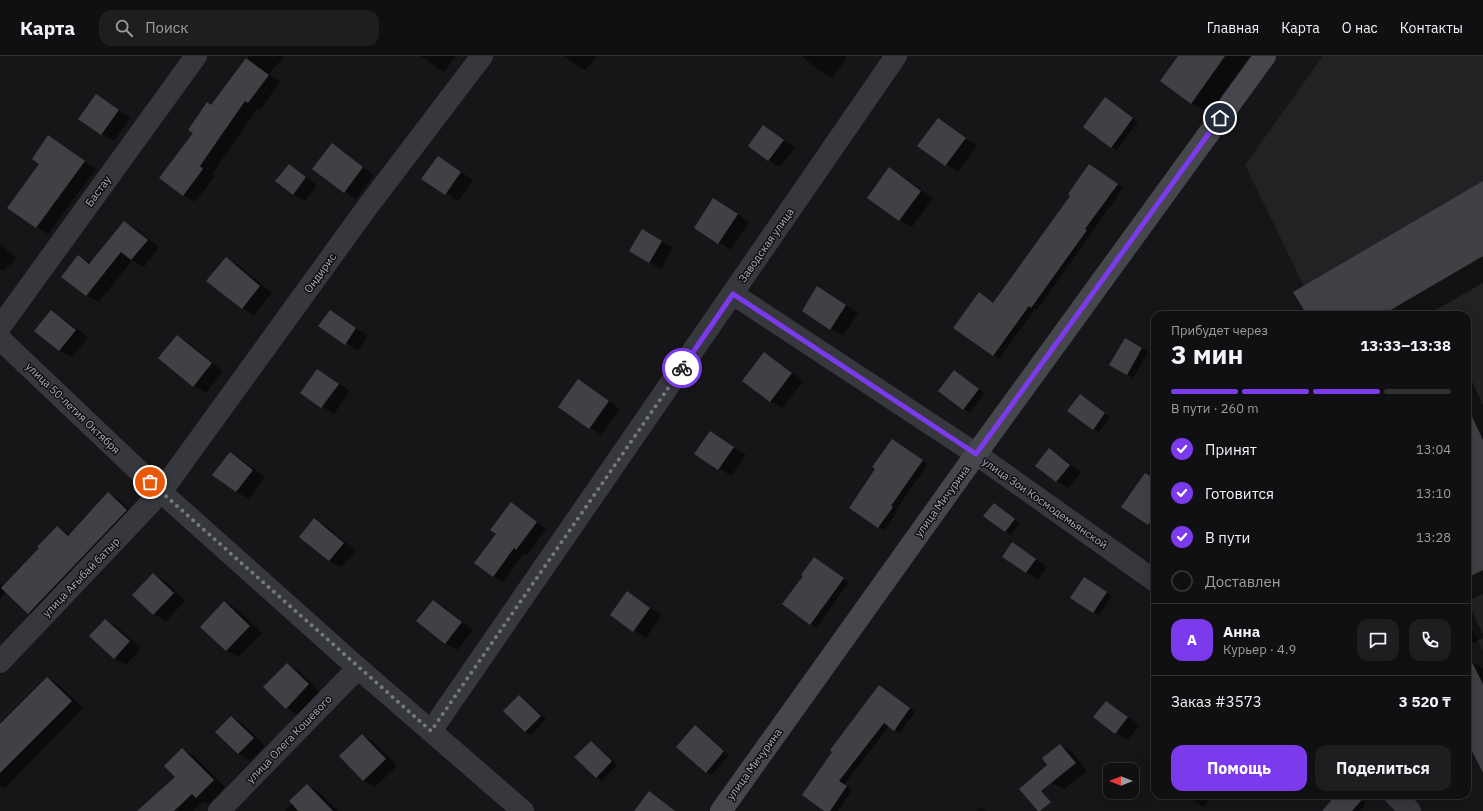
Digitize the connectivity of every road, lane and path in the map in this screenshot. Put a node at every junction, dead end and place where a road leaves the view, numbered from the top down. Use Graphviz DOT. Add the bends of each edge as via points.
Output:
graph roads {
  1 [pos="196,56"];
  2 [pos="482,56"];
  3 [pos="896,56"];
  4 [pos="1265,56"];
  5 [pos="733,294"];
  6 [pos="0,327"];
  7 [pos="0,339"];
  8 [pos="976,454"];
  9 [pos="161,492"];
  10 [pos="1151,578"];
  11 [pos="0,662"];
  12 [pos="358,668"];
  13 [pos="431,731"];
  14 [pos="1399,799"];
  15 [pos="219,811"];
  16 [pos="522,811"];
  17 [pos="721,811"];
  18 [pos="1410,811"];
  1 -- 6 [label="street, Бастау"];
  2 -- 9 [label="street, Ондирис" via="368,206"];
  3 -- 5 [label="street, Заводская улица"];
  4 -- 8 [label="street, улица Мичурина"];
  5 -- 8 [label="street, улица Зои Космодемьянской"];
  5 -- 13 [label="street, Заводская улица"];
  7 -- 9 [label="street, улица 50-летия Октября"];
  8 -- 10 [label="street, улица Зои Космодемьянской"];
  8 -- 17 [label="street, улица Мичурина"];
  9 -- 11 [label="street, улица Ағыбай батыр"];
  9 -- 12 [label="street, улица 50-летия Октября"];
  12 -- 13 [label="street, улица 50-летия Октября"];
  12 -- 15 [label="street, улица Олега Кошевого"];
  13 -- 16 [label="street, улица 50-летия Октября"];
  14 -- 18 [label="street"];
}
